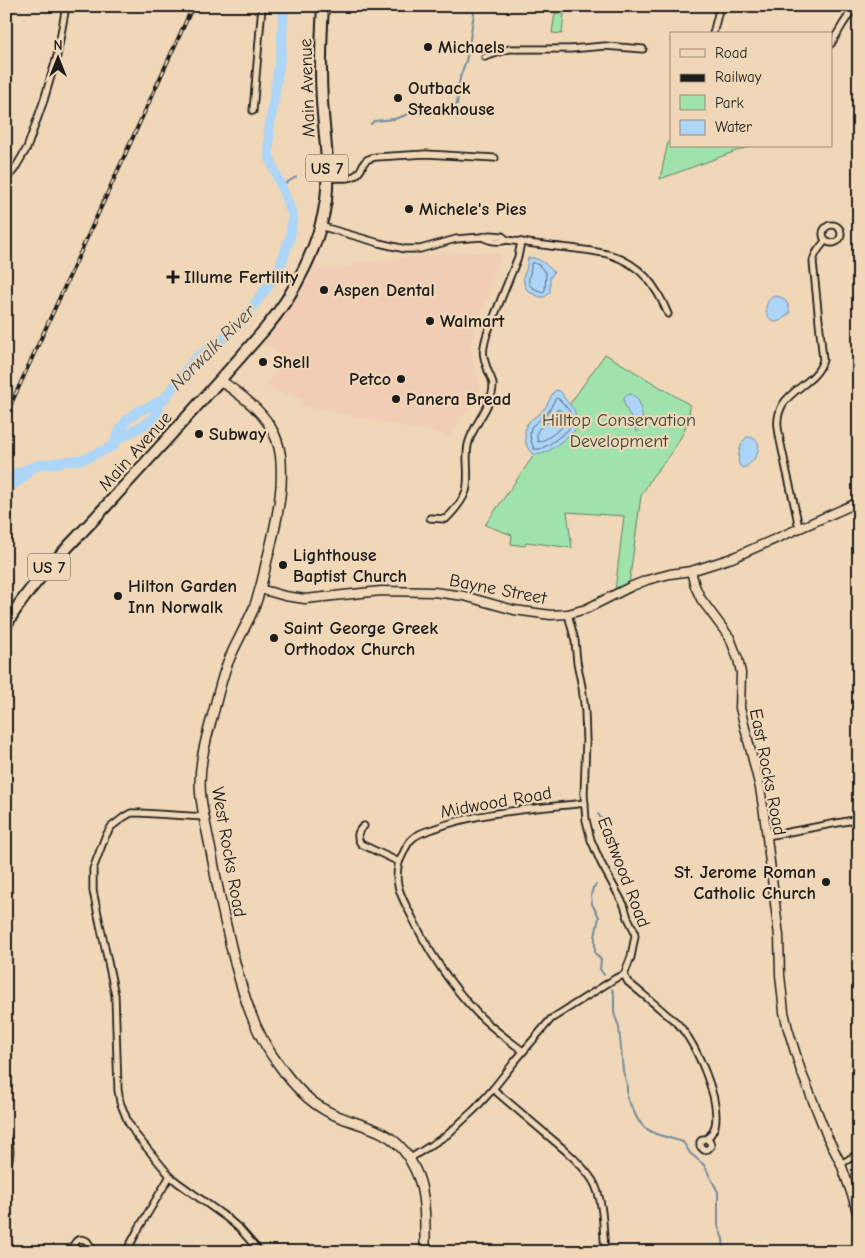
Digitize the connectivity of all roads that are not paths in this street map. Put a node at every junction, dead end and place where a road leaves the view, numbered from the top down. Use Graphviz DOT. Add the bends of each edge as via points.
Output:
graph roads {
  1 [pos="66,6"];
  2 [pos="262,6"];
  3 [pos="323,6"];
  4 [pos="720,6"];
  5 [pos="852,8"];
  6 [pos="859,16"];
  7 [pos="714,32"];
  8 [pos="832,42"];
  9 [pos="643,49"];
  10 [pos="485,57"];
  11 [pos="253,111"];
  12 [pos="495,158"];
  13 [pos="327,178"];
  14 [pos="6,179"];
  15 [pos="320,226"];
  16 [pos="825,241"];
  17 [pos="520,242"];
  18 [pos="668,314"];
  19 [pos="220,380"];
  20 [pos="859,502"];
  21 [pos="430,518"];
  22 [pos="799,528"];
  23 [pos="691,571"];
  24 [pos="260,589"];
  25 [pos="568,614"];
  26 [pos="6,625"];
  27 [pos="585,803"];
  28 [pos="205,817"];
  29 [pos="859,819"];
  30 [pos="364,826"];
  31 [pos="767,836"];
  32 [pos="399,862"];
  33 [pos="624,976"];
  34 [pos="523,1051"];
  35 [pos="493,1089"];
  36 [pos="6,1136"];
  37 [pos="707,1139"];
  38 [pos="859,1153"];
  39 [pos="409,1159"];
  40 [pos="841,1164"];
  41 [pos="6,1172"];
  42 [pos="170,1176"];
  43 [pos="859,1218"];
  44 [pos="605,1251"];
  45 [pos="72,1252"];
  46 [pos="91,1252"];
  47 [pos="126,1252"];
  48 [pos="260,1252"];
  49 [pos="425,1252"];
  50 [pos="614,1252"];
  1 -- 14 [label="street" via="57,56 44,100 26,148"];
  2 -- 11 [label="street"];
  3 -- 13 [label="highway, Main Avenue / US 7" via="321,84"];
  4 -- 7 [label="street"];
  5 -- 6 [label="street"];
  5 -- 8 [label="street"];
  9 -- 10 [label="street" via="605,46 570,50 508,48"];
  12 -- 13 [label="street" via="426,154 376,157 365,160 353,176"];
  13 -- 15 [label="highway, Main Avenue / US 7"];
  15 -- 17 [label="street" via="405,249 482,237 489,241"];
  15 -- 19 [label="highway, Main Avenue / US 7" via="299,280 286,303"];
  16 -- 22 [label="street" via="813,257 824,360 814,377 783,404 778,421"];
  17 -- 18 [label="street" via="594,252 620,259 647,278 659,292"];
  17 -- 21 [label="street" via="518,257 483,346 493,384 468,446 466,492 446,519"];
  19 -- 24 [label="main road, West Rocks Road" via="267,421 281,454 278,517"];
  19 -- 26 [label="highway, Main Avenue / US 7" via="44,573"];
  20 -- 22 [label="street, Bayne Street"];
  22 -- 23 [label="street, Bayne Street" via="732,558"];
  23 -- 25 [label="street, Bayne Street" via="646,580 586,609"];
  23 -- 31 [label="street, East Rocks Road" via="701,599 730,638 736,652 740,708 760,788"];
  24 -- 25 [label="street, Bayne Street" via="305,599 386,591 434,592 464,596 514,610"];
  24 -- 28 [label="main road, West Rocks Road" via="227,664 205,741 200,776"];
  25 -- 27 [label="street, Eastwood Road" via="585,711"];
  27 -- 32 [label="street, Midwood Road" via="494,814 439,827 412,839"];
  27 -- 33 [label="street, Eastwood Road" via="591,840 634,930 631,957"];
  28 -- 39 [label="main road, West Rocks Road" via="228,938 261,1038 279,1066 313,1102 326,1111 386,1135"];
  28 -- 42 [label="street" via="140,813 124,817 104,837 93,869 94,891 115,995 120,1102 136,1136"];
  29 -- 31 [label="street"];
  30 -- 32 [label="street" via="358,834 360,844"];
  31 -- 40 [label="street, East Rocks Road" via="784,1012 801,1071"];
  32 -- 34 [label="street" via="396,879 400,893 437,962 477,1014"];
  33 -- 34 [label="street" via="551,1019"];
  33 -- 37 [label="street" via="678,1024 692,1043 711,1087 716,1116 713,1133"];
  34 -- 35 [label="street"];
  35 -- 39 [label="street" via="447,1136"];
  35 -- 44 [label="street" via="577,1161 593,1182 602,1208"];
  36 -- 41 [label="street" via="11,1149"];
  38 -- 40 [label="street"];
  39 -- 49 [label="main road, West Rocks Road" via="421,1188"];
  40 -- 43 [label="street, East Rocks Road"];
  42 -- 47 [label="street"];
  42 -- 48 [label="street" via="228,1218"];
  44 -- 50 [label="street"];
  45 -- 46 [label="street" via="73,1244 79,1239 87,1241"];
}
